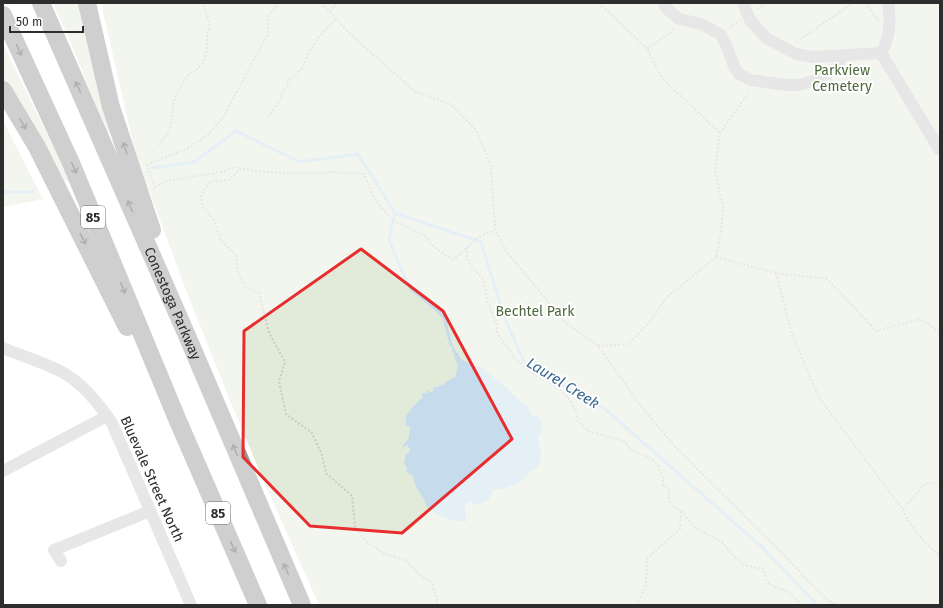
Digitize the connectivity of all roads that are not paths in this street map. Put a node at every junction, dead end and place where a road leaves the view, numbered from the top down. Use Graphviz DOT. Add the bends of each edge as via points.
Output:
graph roads {
  1 [pos="41,3"];
  2 [pos="87,3"];
  3 [pos="664,3"];
  4 [pos="743,3"];
  5 [pos="888,3"];
  6 [pos="3,15"];
  7 [pos="881,53"];
  8 [pos="842,55"];
  9 [pos="3,90"];
  10 [pos="939,149"];
  11 [pos="185,331"];
  12 [pos="3,348"];
  13 [pos="107,416"];
  14 [pos="178,421"];
  15 [pos="3,471"];
  16 [pos="150,511"];
  17 [pos="61,562"];
  18 [pos="191,605"];
  19 [pos="258,605"];
  20 [pos="302,605"];
  11 -- 1 [label="highway, Conestoga Parkway, one-way"];
  11 -- 2 [label="highway, one-way" via="111,107"];
  3 -- 8 [label="street" via="667,9 679,18 701,24 720,34 734,66 740,74 751,80 786,85 817,80 838,66"];
  4 -- 8 [label="street" via="750,20 766,38 796,54 813,57"];
  5 -- 7 [label="street" via="890,16 887,44"];
  6 -- 14 [label="highway, 85, one-way" via="71,163"];
  7 -- 8 [label="street"];
  7 -- 10 [label="street"];
  9 -- 14 [label="highway, one-way" via="37,146"];
  20 -- 11 [label="highway, Conestoga Parkway, one-way"];
  12 -- 13 [label="street, Bluevale Street North" via="61,372 82,386"];
  13 -- 15 [label="street"];
  13 -- 16 [label="street, Bluevale Street North"];
  14 -- 19 [label="highway, 85, one-way"];
  16 -- 17 [label="street" via="54,550"];
  16 -- 18 [label="street, Bluevale Street North"];
}
